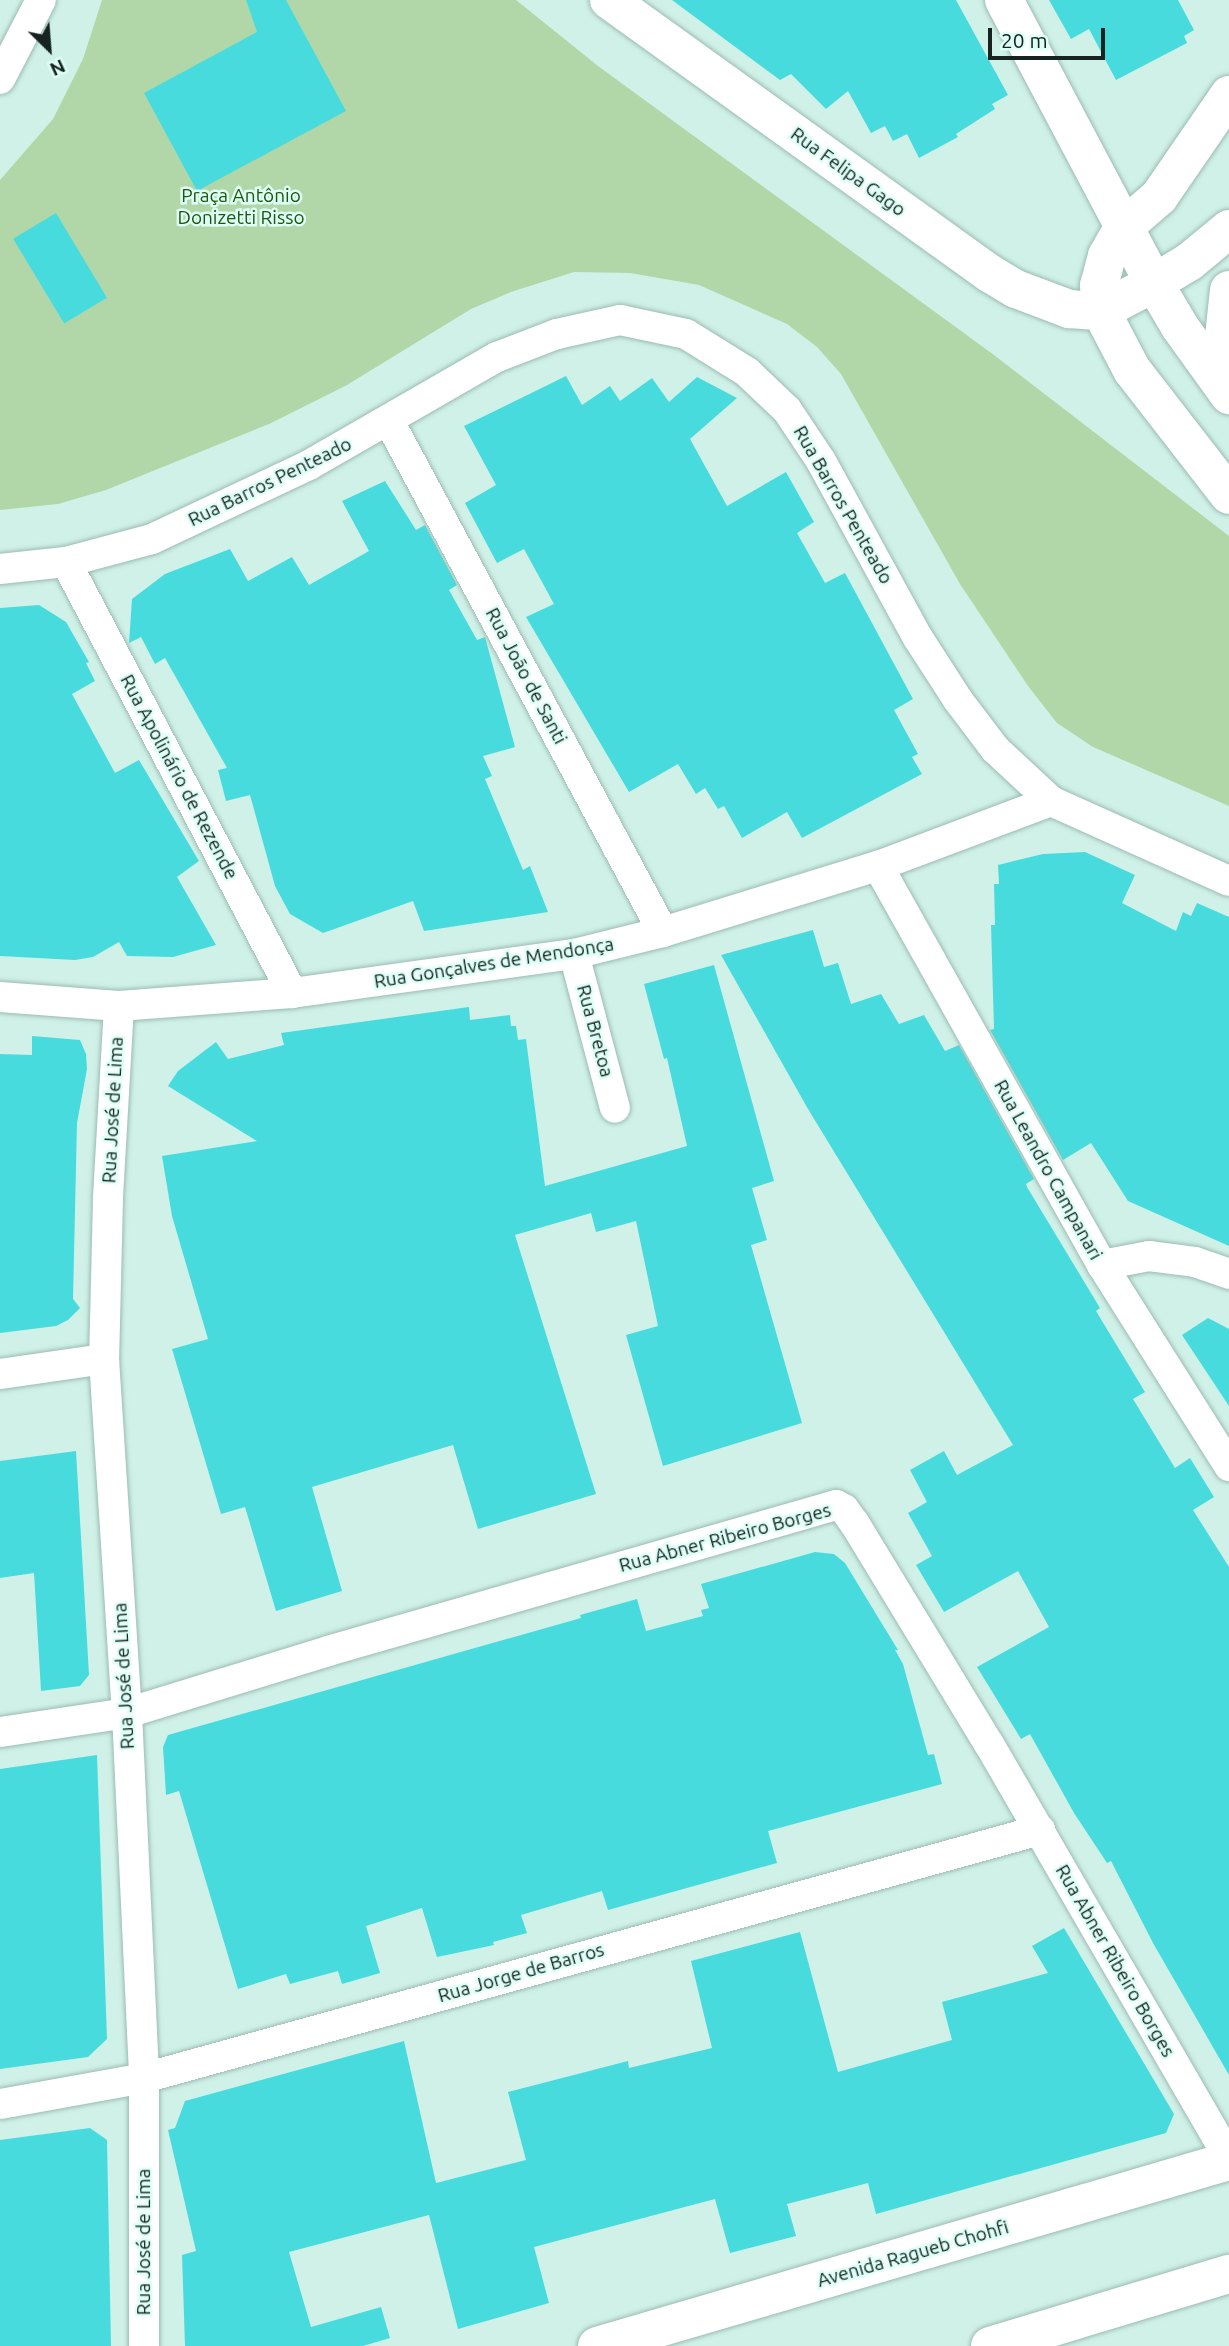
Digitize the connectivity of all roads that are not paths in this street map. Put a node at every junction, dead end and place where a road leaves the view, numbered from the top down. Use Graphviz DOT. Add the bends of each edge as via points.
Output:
graph roads {
  1 [pos="41,0"];
  2 [pos="610,0"];
  3 [pos="1004,0"];
  4 [pos="0,79"];
  5 [pos="1229,95"];
  6 [pos="1123,228"];
  7 [pos="1229,229"];
  8 [pos="1154,283"];
  9 [pos="1229,290"];
  10 [pos="1101,311"];
  11 [pos="1229,374"];
  12 [pos="1229,395"];
  13 [pos="389,421"];
  14 [pos="1229,495"];
  15 [pos="66,562"];
  16 [pos="0,569"];
  17 [pos="1051,801"];
  18 [pos="878,866"];
  19 [pos="1229,881"];
  20 [pos="663,932"];
  21 [pos="574,954"];
  22 [pos="292,993"];
  23 [pos="0,997"];
  24 [pos="119,1006"];
  25 [pos="615,1108"];
  26 [pos="1102,1265"];
  27 [pos="1229,1275"];
  28 [pos="104,1359"];
  29 [pos="0,1374"];
  30 [pos="1229,1466"];
  31 [pos="127,1713"];
  32 [pos="0,1732"];
  33 [pos="1040,1829"];
  34 [pos="144,2078"];
  35 [pos="0,2104"];
  36 [pos="1229,2160"];
  37 [pos="1229,2274"];
  38 [pos="1059,2336"];
  39 [pos="144,2346"];
  40 [pos="597,2346"];
  41 [pos="990,2346"];
  1 -- 4 [label="street"];
  2 -- 10 [label="main road, Rua Felipa Gago" via="989,273 1046,303"];
  3 -- 6 [label="main road"];
  5 -- 6 [label="main road" via="1159,197"];
  6 -- 8 [label="main road"];
  6 -- 10 [label="main road" via="1107,256 1099,285"];
  7 -- 8 [label="main road"];
  8 -- 10 [label="main road"];
  8 -- 12 [label="main road"];
  9 -- 11 [label="main road" via="1222,355"];
  10 -- 14 [label="main road" via="1132,370"];
  13 -- 15 [label="street, Rua Barros Penteado" via="287,477 152,539"];
  13 -- 17 [label="street, Rua Barros Penteado" via="497,357 557,334 620,320 686,334 747,372 787,410 958,700 995,749"];
  13 -- 20 [label="street, Rua João de Santi"];
  15 -- 16 [label="street, Rua Barros Penteado"];
  15 -- 22 [label="street, Rua Apolinário de Rezende"];
  17 -- 18 [label="street, Rua Gonçalves de Mendonça"];
  17 -- 19 [label="street, Rua Barros Penteado"];
  18 -- 20 [label="street, Rua Gonçalves de Mendonça"];
  18 -- 26 [label="street, Rua Leandro Campanari"];
  20 -- 21 [label="street, Rua Gonçalves de Mendonça"];
  21 -- 22 [label="street, Rua Gonçalves de Mendonça"];
  21 -- 25 [label="street, Rua Bretoa"];
  22 -- 24 [label="street, Rua Gonçalves de Mendonça"];
  23 -- 24 [label="street, Rua Gonçalves de Mendonça"];
  24 -- 28 [label="street, Rua José de Lima"];
  26 -- 27 [label="street" via="1149,1256 1195,1262"];
  26 -- 30 [label="street, Rua Leandro Campanari"];
  28 -- 29 [label="street"];
  28 -- 31 [label="street, Rua José de Lima"];
  31 -- 32 [label="street, Rua Abner Ribeiro Borges"];
  31 -- 33 [label="street, Rua Abner Ribeiro Borges" via="836,1505 855,1524"];
  31 -- 34 [label="street, Rua José de Lima"];
  33 -- 34 [label="street, Rua Jorge de Barros"];
  33 -- 36 [label="street, Rua Abner Ribeiro Borges"];
  34 -- 35 [label="street, Rua Jorge de Barros"];
  34 -- 39 [label="street, Rua José de Lima"];
  36 -- 40 [label="main road, Avenida Ragueb Chohfi"];
  37 -- 38 [label="main road"];
  38 -- 41 [label="main road"];
}
